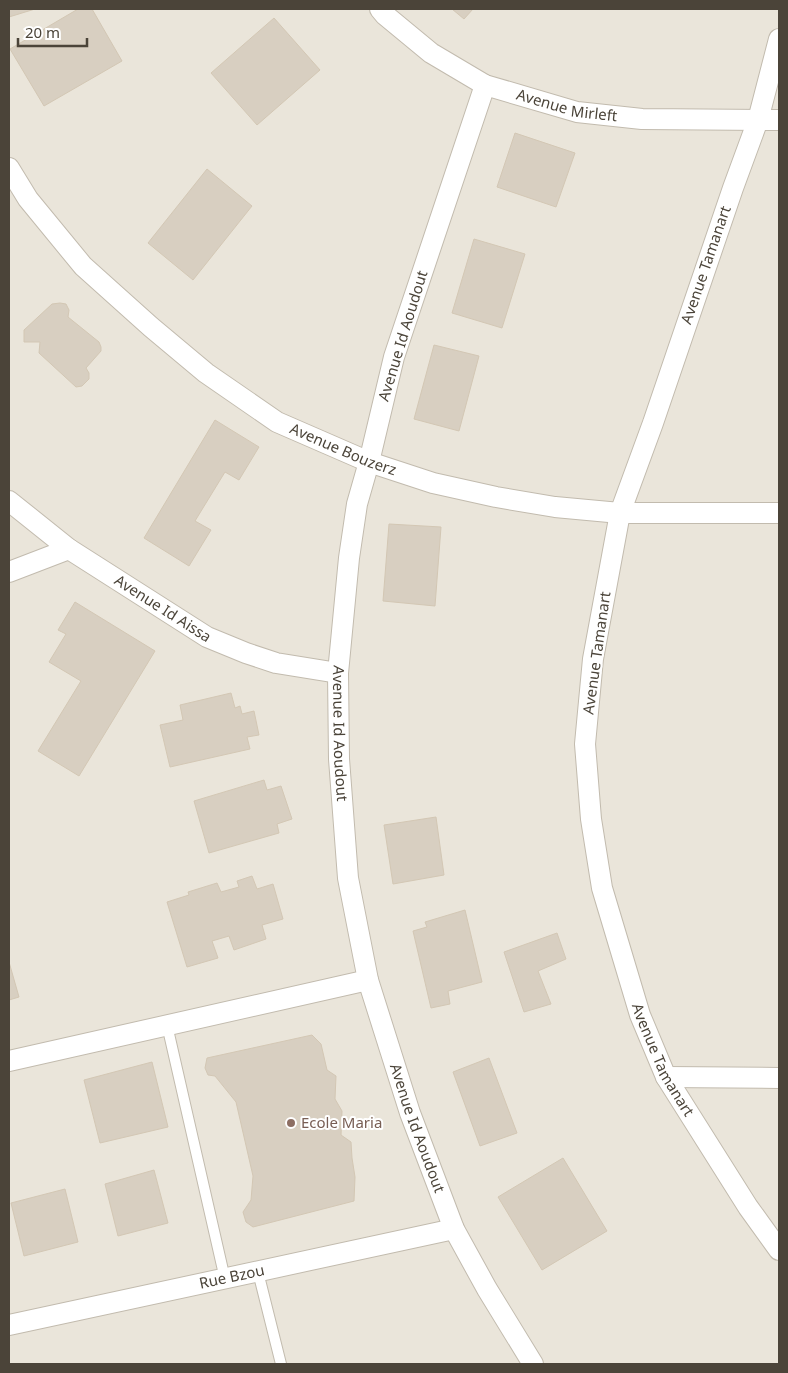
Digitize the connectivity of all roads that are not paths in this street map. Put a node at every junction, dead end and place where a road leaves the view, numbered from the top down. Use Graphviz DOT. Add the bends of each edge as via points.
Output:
graph roads {
  1 [pos="380,9"];
  2 [pos="779,38"];
  3 [pos="485,85"];
  4 [pos="758,120"];
  5 [pos="779,120"];
  6 [pos="9,168"];
  7 [pos="369,462"];
  8 [pos="9,500"];
  9 [pos="620,513"];
  10 [pos="779,513"];
  11 [pos="69,549"];
  12 [pos="9,572"];
  13 [pos="338,673"];
  14 [pos="368,980"];
  15 [pos="167,1025"];
  16 [pos="9,1061"];
  17 [pos="666,1077"];
  18 [pos="779,1078"];
  19 [pos="454,1229"];
  20 [pos="779,1250"];
  21 [pos="258,1272"];
  22 [pos="225,1279"];
  23 [pos="9,1325"];
  24 [pos="280,1364"];
  25 [pos="533,1364"];
  1 -- 3 [label="street, Avenue Mirleft" via="431,53"];
  2 -- 4 [label="street, Avenue Tamanart"];
  3 -- 4 [label="street, Avenue Mirleft" via="577,112 642,119"];
  3 -- 7 [label="street, Avenue Id Aoudout" via="394,357"];
  4 -- 5 [label="street, Avenue Mirleft"];
  4 -- 9 [label="street, Avenue Tamanart"];
  6 -- 7 [label="street, Avenue Bouzerz" via="28,199 84,266 206,373 277,422"];
  7 -- 9 [label="street, Avenue Bouzerz" via="433,483 496,497"];
  7 -- 13 [label="street, Avenue Id Aoudout" via="357,504 349,558"];
  8 -- 11 [label="street, Avenue Id Aissa"];
  9 -- 10 [label="street, Avenue Bouzerz"];
  9 -- 17 [label="street, Avenue Tamanart" via="593,659 585,744 591,819 602,888 612,923 640,1015"];
  11 -- 12 [label="street"];
  11 -- 13 [label="street, Avenue Id Aissa" via="207,637 276,663"];
  13 -- 14 [label="street, Avenue Id Aoudout" via="339,759 348,878"];
  14 -- 15 [label="street"];
  14 -- 19 [label="street, Avenue Id Aoudout" via="410,1113"];
  15 -- 16 [label="street"];
  15 -- 22 [label="lane"];
  17 -- 18 [label="street"];
  17 -- 20 [label="street, Avenue Tamanart"];
  19 -- 21 [label="street, Rue Bzou"];
  19 -- 25 [label="street, Avenue Id Aoudout"];
  21 -- 22 [label="street, Rue Bzou"];
  21 -- 24 [label="lane"];
  22 -- 23 [label="street, Rue Bzou"];
}
